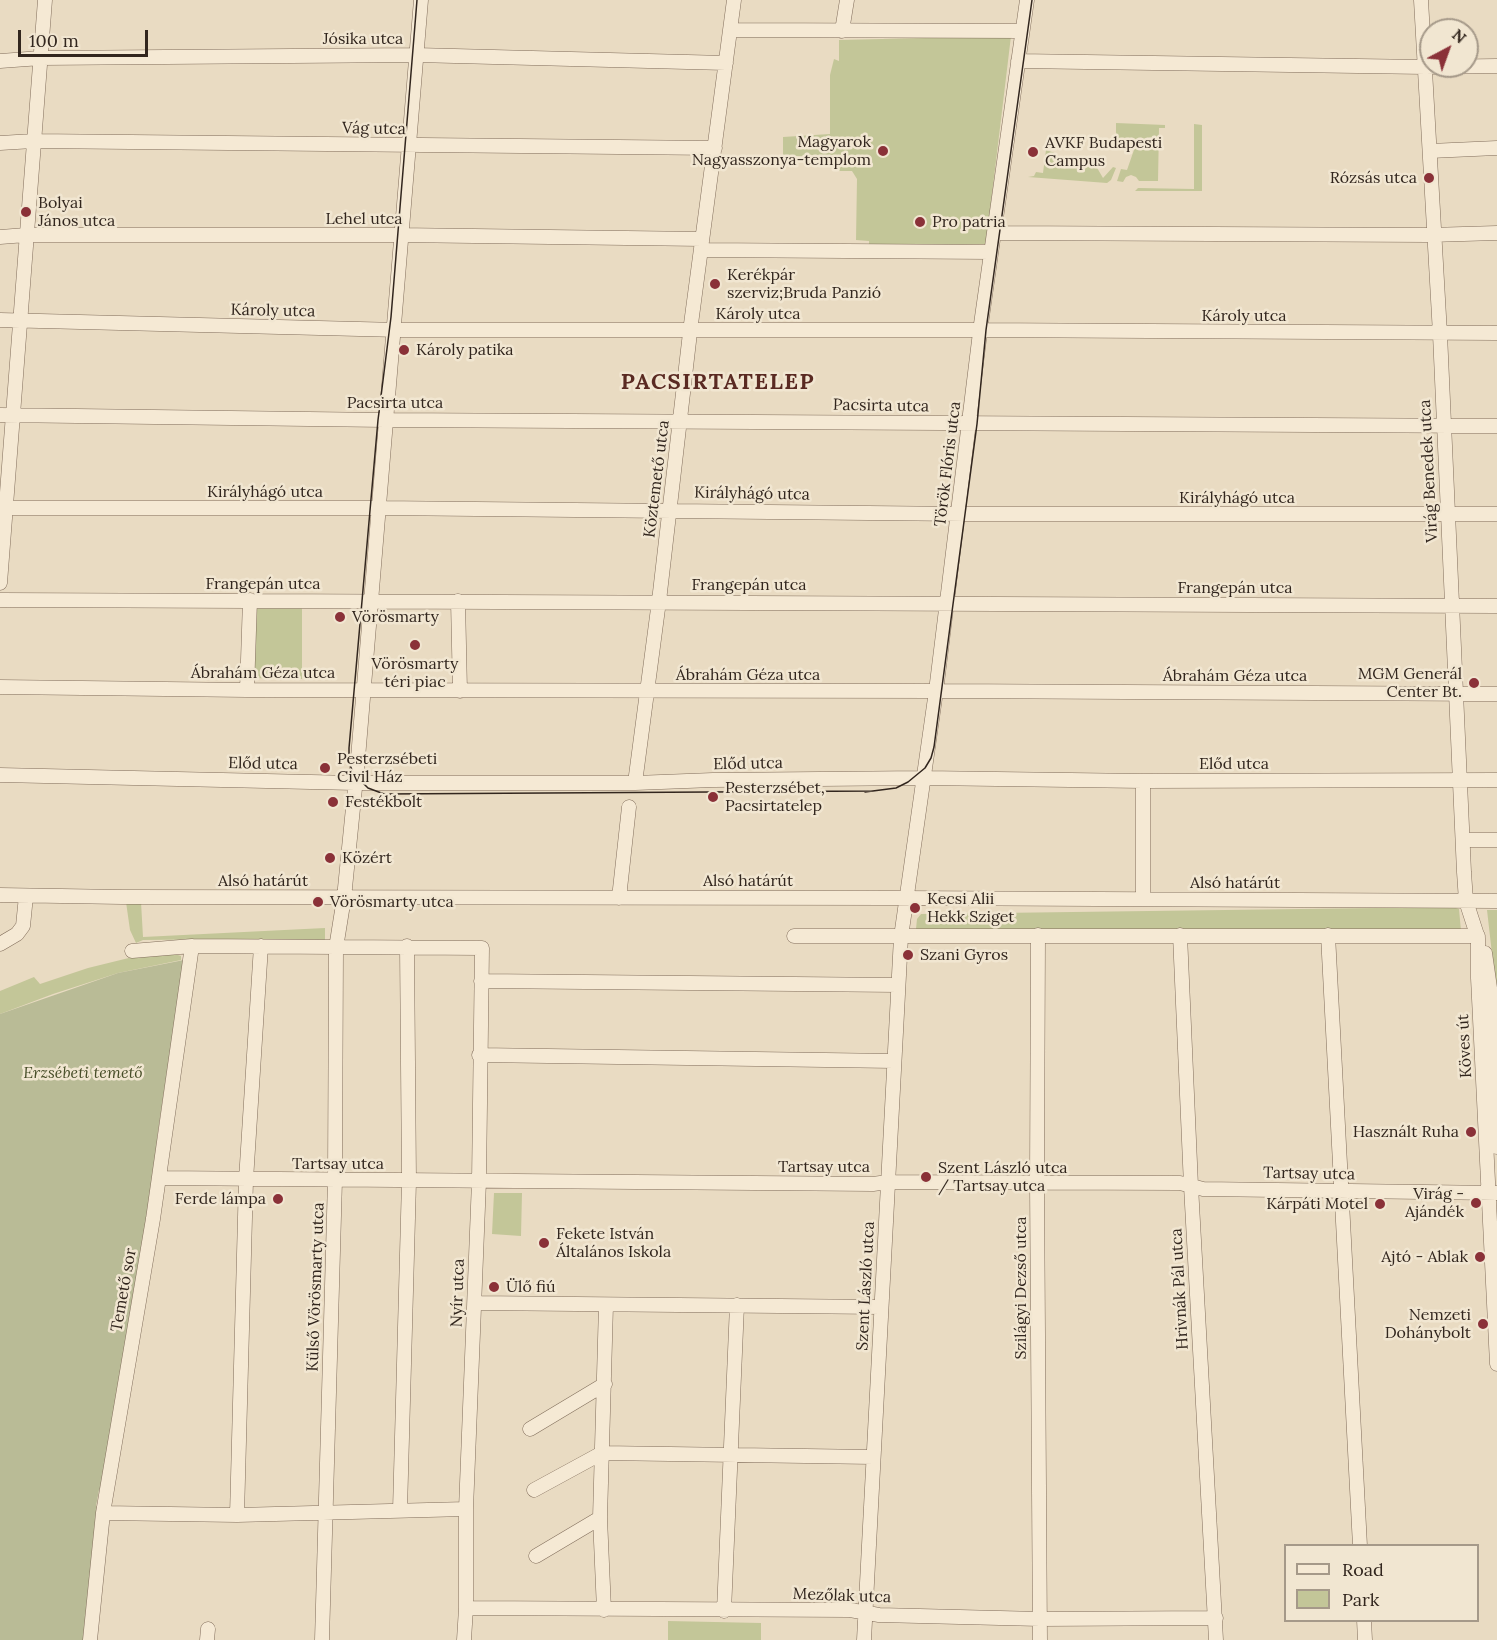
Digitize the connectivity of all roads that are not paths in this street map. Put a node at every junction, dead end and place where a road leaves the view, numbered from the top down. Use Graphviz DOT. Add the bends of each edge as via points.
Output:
graph roads {
  1 [pos="45,0"];
  2 [pos="421,0"];
  3 [pos="734,0"];
  4 [pos="847,0"];
  5 [pos="1027,0"];
  6 [pos="1421,0"];
  7 [pos="1422,18"];
  8 [pos="731,30"];
  9 [pos="842,31"];
  10 [pos="1022,31"];
  11 [pos="416,55"];
  12 [pos="41,58"];
  13 [pos="1018,61"];
  14 [pos="0,62"];
  15 [pos="726,63"];
  16 [pos="1479,66"];
  17 [pos="1497,66"];
  18 [pos="1419,67"];
  19 [pos="1426,78"];
  20 [pos="33,141"];
  21 [pos="0,143"];
  22 [pos="408,146"];
  23 [pos="715,148"];
  24 [pos="1497,148"];
  25 [pos="1430,151"];
  26 [pos="994,233"];
  27 [pos="1497,233"];
  28 [pos="26,235"];
  29 [pos="401,235"];
  30 [pos="1434,235"];
  31 [pos="0,237"];
  32 [pos="702,244"];
  33 [pos="991,252"];
  34 [pos="0,320"];
  35 [pos="20,322"];
  36 [pos="394,330"];
  37 [pos="690,330"];
  38 [pos="981,330"];
  39 [pos="1497,333"];
  40 [pos="1440,334"];
  41 [pos="6,415"];
  42 [pos="385,420"];
  43 [pos="680,421"];
  44 [pos="970,424"];
  45 [pos="1497,426"];
  46 [pos="1444,427"];
  47 [pos="3,508"];
  48 [pos="379,508"];
  49 [pos="669,509"];
  50 [pos="958,513"];
  51 [pos="1497,514"];
  52 [pos="1448,516"];
  53 [pos="0,583"];
  54 [pos="0,600"];
  55 [pos="250,600"];
  56 [pos="371,601"];
  57 [pos="458,601"];
  58 [pos="659,601"];
  59 [pos="947,603"];
  60 [pos="1497,606"];
  61 [pos="1453,607"];
  62 [pos="0,687"];
  63 [pos="247,690"];
  64 [pos="363,690"];
  65 [pos="460,691"];
  66 [pos="647,691"];
  67 [pos="936,691"];
  68 [pos="1457,694"];
  69 [pos="1497,694"];
  70 [pos="0,775"];
  71 [pos="924,778"];
  72 [pos="1460,780"];
  73 [pos="1497,780"];
  74 [pos="1143,781"];
  75 [pos="355,783"];
  76 [pos="635,783"];
  77 [pos="629,807"];
  78 [pos="1463,840"];
  79 [pos="1497,840"];
  80 [pos="0,895"];
  81 [pos="26,896"];
  82 [pos="344,898"];
  83 [pos="619,898"];
  84 [pos="908,898"];
  85 [pos="1143,899"];
  86 [pos="1466,901"];
  87 [pos="1497,901"];
  88 [pos="902,935"];
  89 [pos="1038,935"];
  90 [pos="1180,935"];
  91 [pos="1328,935"];
  92 [pos="794,936"];
  93 [pos="1478,937"];
  94 [pos="337,941"];
  95 [pos="0,944"];
  96 [pos="192,946"];
  97 [pos="261,946"];
  98 [pos="407,946"];
  99 [pos="132,951"];
  100 [pos="481,981"];
  101 [pos="898,985"];
  102 [pos="1485,1013"];
  103 [pos="479,1054"];
  104 [pos="894,1061"];
  105 [pos="1497,1147"];
  106 [pos="159,1178"];
  107 [pos="246,1180"];
  108 [pos="335,1180"];
  109 [pos="409,1180"];
  110 [pos="479,1181"];
  111 [pos="888,1182"];
  112 [pos="1037,1182"];
  113 [pos="1191,1186"];
  114 [pos="1342,1191"];
  115 [pos="1494,1196"];
  116 [pos="475,1303"];
  117 [pos="606,1305"];
  118 [pos="737,1305"];
  119 [pos="881,1307"];
  120 [pos="1497,1364"];
  121 [pos="605,1384"];
  122 [pos="531,1429"];
  123 [pos="602,1453"];
  124 [pos="731,1455"];
  125 [pos="873,1457"];
  126 [pos="534,1490"];
  127 [pos="466,1509"];
  128 [pos="400,1510"];
  129 [pos="325,1512"];
  130 [pos="104,1514"];
  131 [pos="237,1515"];
  132 [pos="600,1518"];
  133 [pos="1360,1544"];
  134 [pos="536,1556"];
  135 [pos="466,1608"];
  136 [pos="604,1610"];
  137 [pos="724,1611"];
  138 [pos="865,1613"];
  139 [pos="1216,1618"];
  140 [pos="1040,1619"];
  141 [pos="1364,1622"];
  142 [pos="90,1640"];
  143 [pos="322,1640"];
  144 [pos="464,1640"];
  145 [pos="864,1640"];
  146 [pos="1040,1640"];
  147 [pos="1216,1640"];
  148 [pos="1365,1640"];
  1 -- 12 [label="street"];
  2 -- 11 [label="street"];
  3 -- 8 [label="street, Köztemető utca"];
  4 -- 9 [label="street"];
  5 -- 10 [label="street, Török Flóris utca"];
  6 -- 7 [label="street, Virág Benedek utca"];
  8 -- 9 [label="street"];
  8 -- 15 [label="street, Köztemető utca"];
  9 -- 10 [label="street"];
  10 -- 13 [label="street, Török Flóris utca"];
  11 -- 12 [label="street, Jósika utca"];
  11 -- 15 [label="street, Jósika utca"];
  11 -- 22 [label="street"];
  12 -- 14 [label="street, Jósika utca"];
  12 -- 20 [label="street"];
  13 -- 18 [label="street"];
  13 -- 26 [label="street, Török Flóris utca"];
  15 -- 23 [label="street, Köztemető utca"];
  16 -- 17 [label="street"];
  19 -- 25 [label="street, Virág Benedek utca"];
  20 -- 21 [label="street, Vág utca"];
  20 -- 22 [label="street, Vág utca"];
  20 -- 28 [label="street"];
  22 -- 23 [label="street, Vág utca"];
  22 -- 29 [label="street"];
  23 -- 32 [label="street, Köztemető utca"];
  24 -- 25 [label="street"];
  25 -- 30 [label="street, Virág Benedek utca"];
  26 -- 30 [label="street"];
  26 -- 33 [label="street, Török Flóris utca"];
  27 -- 30 [label="street"];
  28 -- 29 [label="street, Lehel utca"];
  28 -- 31 [label="street"];
  28 -- 35 [label="street"];
  29 -- 32 [label="street, Lehel utca"];
  29 -- 36 [label="street"];
  30 -- 40 [label="street, Virág Benedek utca"];
  32 -- 33 [label="street, Lehel utca"];
  32 -- 37 [label="street, Köztemető utca"];
  33 -- 38 [label="street, Török Flóris utca"];
  34 -- 35 [label="street, Károly utca"];
  35 -- 36 [label="street, Károly utca"];
  35 -- 41 [label="street"];
  36 -- 37 [label="street, Károly utca"];
  36 -- 42 [label="street"];
  37 -- 38 [label="street, Károly utca"];
  37 -- 43 [label="street, Köztemető utca"];
  38 -- 40 [label="street, Károly utca"];
  38 -- 44 [label="street, Török Flóris utca"];
  39 -- 40 [label="street, Károly utca"];
  40 -- 46 [label="street, Virág Benedek utca"];
  41 -- 42 [label="street, Pacsirta utca"];
  41 -- 47 [label="street"];
  42 -- 43 [label="street, Pacsirta utca"];
  42 -- 48 [label="street"];
  43 -- 44 [label="street, Pacsirta utca"];
  43 -- 49 [label="street, Köztemető utca"];
  44 -- 46 [label="street, Pacsirta utca"];
  44 -- 50 [label="street, Török Flóris utca"];
  45 -- 46 [label="street, Pacsirta utca"];
  46 -- 52 [label="street, Virág Benedek utca"];
  47 -- 48 [label="street, Királyhágó utca"];
  47 -- 53 [label="street"];
  48 -- 49 [label="street, Királyhágó utca"];
  48 -- 56 [label="street"];
  49 -- 50 [label="street, Királyhágó utca"];
  49 -- 58 [label="street, Köztemető utca"];
  50 -- 52 [label="street, Királyhágó utca"];
  50 -- 59 [label="street, Török Flóris utca"];
  51 -- 52 [label="street, Királyhágó utca"];
  52 -- 61 [label="street, Virág Benedek utca"];
  54 -- 55 [label="street, Frangepán utca"];
  55 -- 56 [label="street, Frangepán utca"];
  55 -- 63 [label="street"];
  56 -- 57 [label="street, Frangepán utca"];
  56 -- 64 [label="street"];
  57 -- 58 [label="street, Frangepán utca"];
  57 -- 65 [label="street"];
  58 -- 59 [label="street, Frangepán utca"];
  58 -- 66 [label="street, Köztemető utca"];
  59 -- 61 [label="street, Frangepán utca"];
  59 -- 67 [label="street, Török Flóris utca"];
  60 -- 61 [label="street, Frangepán utca"];
  61 -- 68 [label="street, Virág Benedek utca"];
  62 -- 63 [label="street, Ábrahám Géza utca"];
  63 -- 64 [label="street, Ábrahám Géza utca"];
  64 -- 65 [label="street, Ábrahám Géza utca"];
  64 -- 75 [label="street"];
  65 -- 66 [label="street, Ábrahám Géza utca"];
  66 -- 67 [label="street, Ábrahám Géza utca"];
  66 -- 76 [label="street, Köztemető utca"];
  67 -- 68 [label="street, Ábrahám Géza utca"];
  67 -- 71 [label="street, Török Flóris utca"];
  68 -- 69 [label="street, Ábrahám Géza utca"];
  68 -- 72 [label="street, Virág Benedek utca"];
  70 -- 75 [label="street, Előd utca"];
  71 -- 74 [label="street, Előd utca"];
  71 -- 76 [label="street, Előd utca"];
  71 -- 84 [label="street, Török Flóris utca"];
  72 -- 73 [label="street, Előd utca"];
  72 -- 74 [label="street, Előd utca"];
  72 -- 78 [label="street, Virág Benedek utca"];
  74 -- 85 [label="street"];
  75 -- 76 [label="street, Előd utca"];
  75 -- 82 [label="street"];
  77 -- 83 [label="street"];
  78 -- 79 [label="street"];
  78 -- 86 [label="street, Virág Benedek utca"];
  80 -- 81 [label="street, Alsó határút"];
  81 -- 82 [label="street, Alsó határút"];
  81 -- 95 [label="street" via="23,926"];
  82 -- 83 [label="street, Alsó határút"];
  82 -- 94 [label="street"];
  83 -- 84 [label="street, Alsó határút"];
  84 -- 85 [label="street, Alsó határút"];
  84 -- 88 [label="street, Török Flóris utca"];
  85 -- 86 [label="street, Alsó határút"];
  86 -- 87 [label="street, Alsó határút"];
  86 -- 93 [label="street, Virág Benedek utca"];
  88 -- 89 [label="street"];
  88 -- 92 [label="street"];
  88 -- 101 [label="street, Szent László utca"];
  89 -- 90 [label="street"];
  89 -- 112 [label="street, Szilágyi Dezső utca"];
  90 -- 91 [label="street"];
  90 -- 113 [label="street, Hrivnák Pál utca"];
  91 -- 93 [label="street"];
  91 -- 114 [label="street"];
  93 -- 102 [label="street, Köves út" via="1484,946 1490,988"];
  94 -- 97 [label="street"];
  94 -- 98 [label="street"];
  94 -- 108 [label="street, Külső Vörösmarty utca"];
  96 -- 97 [label="street"];
  96 -- 99 [label="street"];
  96 -- 106 [label="street, Temető sor"];
  97 -- 107 [label="street"];
  98 -- 100 [label="street, Nyír utca" via="482,948"];
  98 -- 109 [label="street"];
  100 -- 101 [label="street"];
  100 -- 103 [label="street, Nyír utca"];
  101 -- 104 [label="street, Szent László utca"];
  102 -- 105 [label="street, Köves út"];
  102 -- 115 [label="street, Köves út"];
  103 -- 104 [label="street"];
  103 -- 110 [label="street, Nyír utca"];
  104 -- 111 [label="street, Szent László utca"];
  106 -- 107 [label="street, Tartsay utca"];
  106 -- 130 [label="street, Temető sor"];
  107 -- 108 [label="street, Tartsay utca"];
  107 -- 131 [label="street"];
  108 -- 109 [label="street, Tartsay utca"];
  108 -- 129 [label="street, Külső Vörösmarty utca"];
  109 -- 110 [label="street, Tartsay utca"];
  109 -- 128 [label="street"];
  110 -- 111 [label="street, Tartsay utca"];
  110 -- 116 [label="street, Nyír utca"];
  111 -- 112 [label="street, Tartsay utca"];
  111 -- 119 [label="street, Szent László utca"];
  112 -- 113 [label="street, Tartsay utca"];
  112 -- 140 [label="street, Szilágyi Dezső utca"];
  113 -- 114 [label="street, Tartsay utca"];
  113 -- 139 [label="street, Hrivnák Pál utca"];
  114 -- 115 [label="street, Tartsay utca"];
  114 -- 133 [label="street"];
  115 -- 120 [label="street, Köves út"];
  116 -- 117 [label="street"];
  116 -- 127 [label="street, Nyír utca"];
  117 -- 118 [label="street"];
  117 -- 121 [label="street"];
  118 -- 119 [label="street"];
  118 -- 124 [label="street"];
  119 -- 125 [label="street, Szent László utca"];
  121 -- 122 [label="street"];
  121 -- 123 [label="street"];
  123 -- 124 [label="street"];
  123 -- 126 [label="street"];
  123 -- 132 [label="street"];
  124 -- 125 [label="street"];
  124 -- 137 [label="street"];
  125 -- 138 [label="street, Szent László utca"];
  127 -- 128 [label="street"];
  127 -- 135 [label="street, Nyír utca"];
  128 -- 129 [label="street"];
  129 -- 131 [label="street"];
  129 -- 143 [label="street, Külső Vörösmarty utca"];
  130 -- 131 [label="street"];
  130 -- 142 [label="street, Temető sor"];
  132 -- 134 [label="street"];
  132 -- 136 [label="street"];
  135 -- 136 [label="street, Mezőlak utca"];
  135 -- 144 [label="street, Nyír utca"];
  136 -- 137 [label="street, Mezőlak utca"];
  137 -- 138 [label="street, Mezőlak utca"];
  138 -- 140 [label="street, Mezőlak utca"];
  138 -- 145 [label="street, Szent László utca"];
  139 -- 140 [label="street, Mezőlak utca"];
  139 -- 147 [label="street, Hrivnák Pál utca"];
  140 -- 146 [label="street, Szilágyi Dezső utca"];
  141 -- 148 [label="street"];
}
